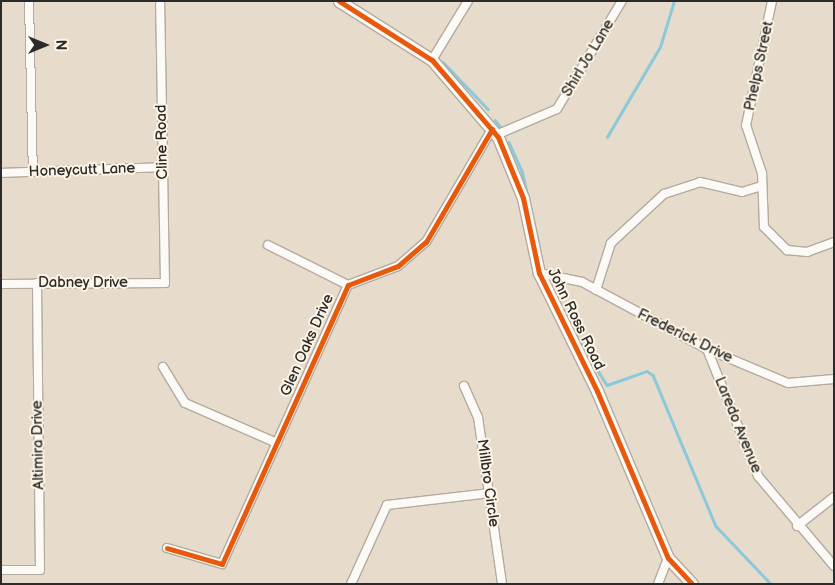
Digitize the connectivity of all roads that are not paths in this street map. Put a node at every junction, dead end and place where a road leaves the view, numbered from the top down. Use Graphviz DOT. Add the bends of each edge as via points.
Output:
graph roads {
  1 [pos="29,1"];
  2 [pos="160,1"];
  3 [pos="339,1"];
  4 [pos="468,1"];
  5 [pos="622,1"];
  6 [pos="772,1"];
  7 [pos="432,60"];
  8 [pos="494,132"];
  9 [pos="163,167"];
  10 [pos="33,171"];
  11 [pos="1,173"];
  12 [pos="762,186"];
  13 [pos="834,242"];
  14 [pos="268,245"];
  15 [pos="539,273"];
  16 [pos="37,283"];
  17 [pos="165,283"];
  18 [pos="1,284"];
  19 [pos="348,285"];
  20 [pos="596,290"];
  21 [pos="707,349"];
  22 [pos="163,367"];
  23 [pos="834,379"];
  24 [pos="464,386"];
  25 [pos="278,443"];
  26 [pos="490,493"];
  27 [pos="834,497"];
  28 [pos="797,526"];
  29 [pos="167,548"];
  30 [pos="668,558"];
  31 [pos="834,566"];
  32 [pos="1,570"];
  33 [pos="351,584"];
  34 [pos="502,584"];
  35 [pos="658,584"];
  36 [pos="692,584"];
  1 -- 10 [label="street"];
  2 -- 9 [label="street, Cline Road"];
  3 -- 7 [label="street, John Ross Road"];
  4 -- 7 [label="street"];
  5 -- 8 [label="street, Shirl Jo Lane" via="557,109"];
  6 -- 12 [label="street, Phelps Street" via="746,125"];
  7 -- 8 [label="street, John Ross Road"];
  8 -- 15 [label="street, John Ross Road" via="523,198"];
  8 -- 19 [label="street, Glen Oaks Drive" via="426,242 398,266"];
  9 -- 10 [label="street, Honeycutt Lane"];
  9 -- 17 [label="street, Cline Road"];
  10 -- 11 [label="street, Honeycutt Lane"];
  12 -- 13 [label="street, Phelps Street" via="764,227 772,240 786,250 807,252"];
  12 -- 20 [label="street" via="742,192 700,182 664,194 611,243"];
  14 -- 19 [label="street"];
  15 -- 20 [label="street, Frederick Drive"];
  15 -- 30 [label="street, John Ross Road" via="597,391"];
  16 -- 17 [label="street, Dabney Drive"];
  16 -- 18 [label="street, Dabney Drive"];
  16 -- 32 [label="street, Altimira Drive" via="40,570"];
  19 -- 25 [label="street, Glen Oaks Drive"];
  20 -- 21 [label="street, Frederick Drive"];
  21 -- 23 [label="street, Frederick Drive" via="788,383"];
  21 -- 28 [label="street, Laredo Avenue" via="758,476"];
  22 -- 25 [label="street" via="185,403"];
  24 -- 26 [label="street, Millbro Circle" via="478,417"];
  25 -- 29 [label="street, Glen Oaks Drive" via="222,564"];
  26 -- 33 [label="street" via="387,505"];
  26 -- 34 [label="street, Millbro Circle"];
  27 -- 28 [label="street"];
  28 -- 31 [label="street, Laredo Avenue"];
  30 -- 35 [label="street"];
  30 -- 36 [label="street, John Ross Road"];
}
